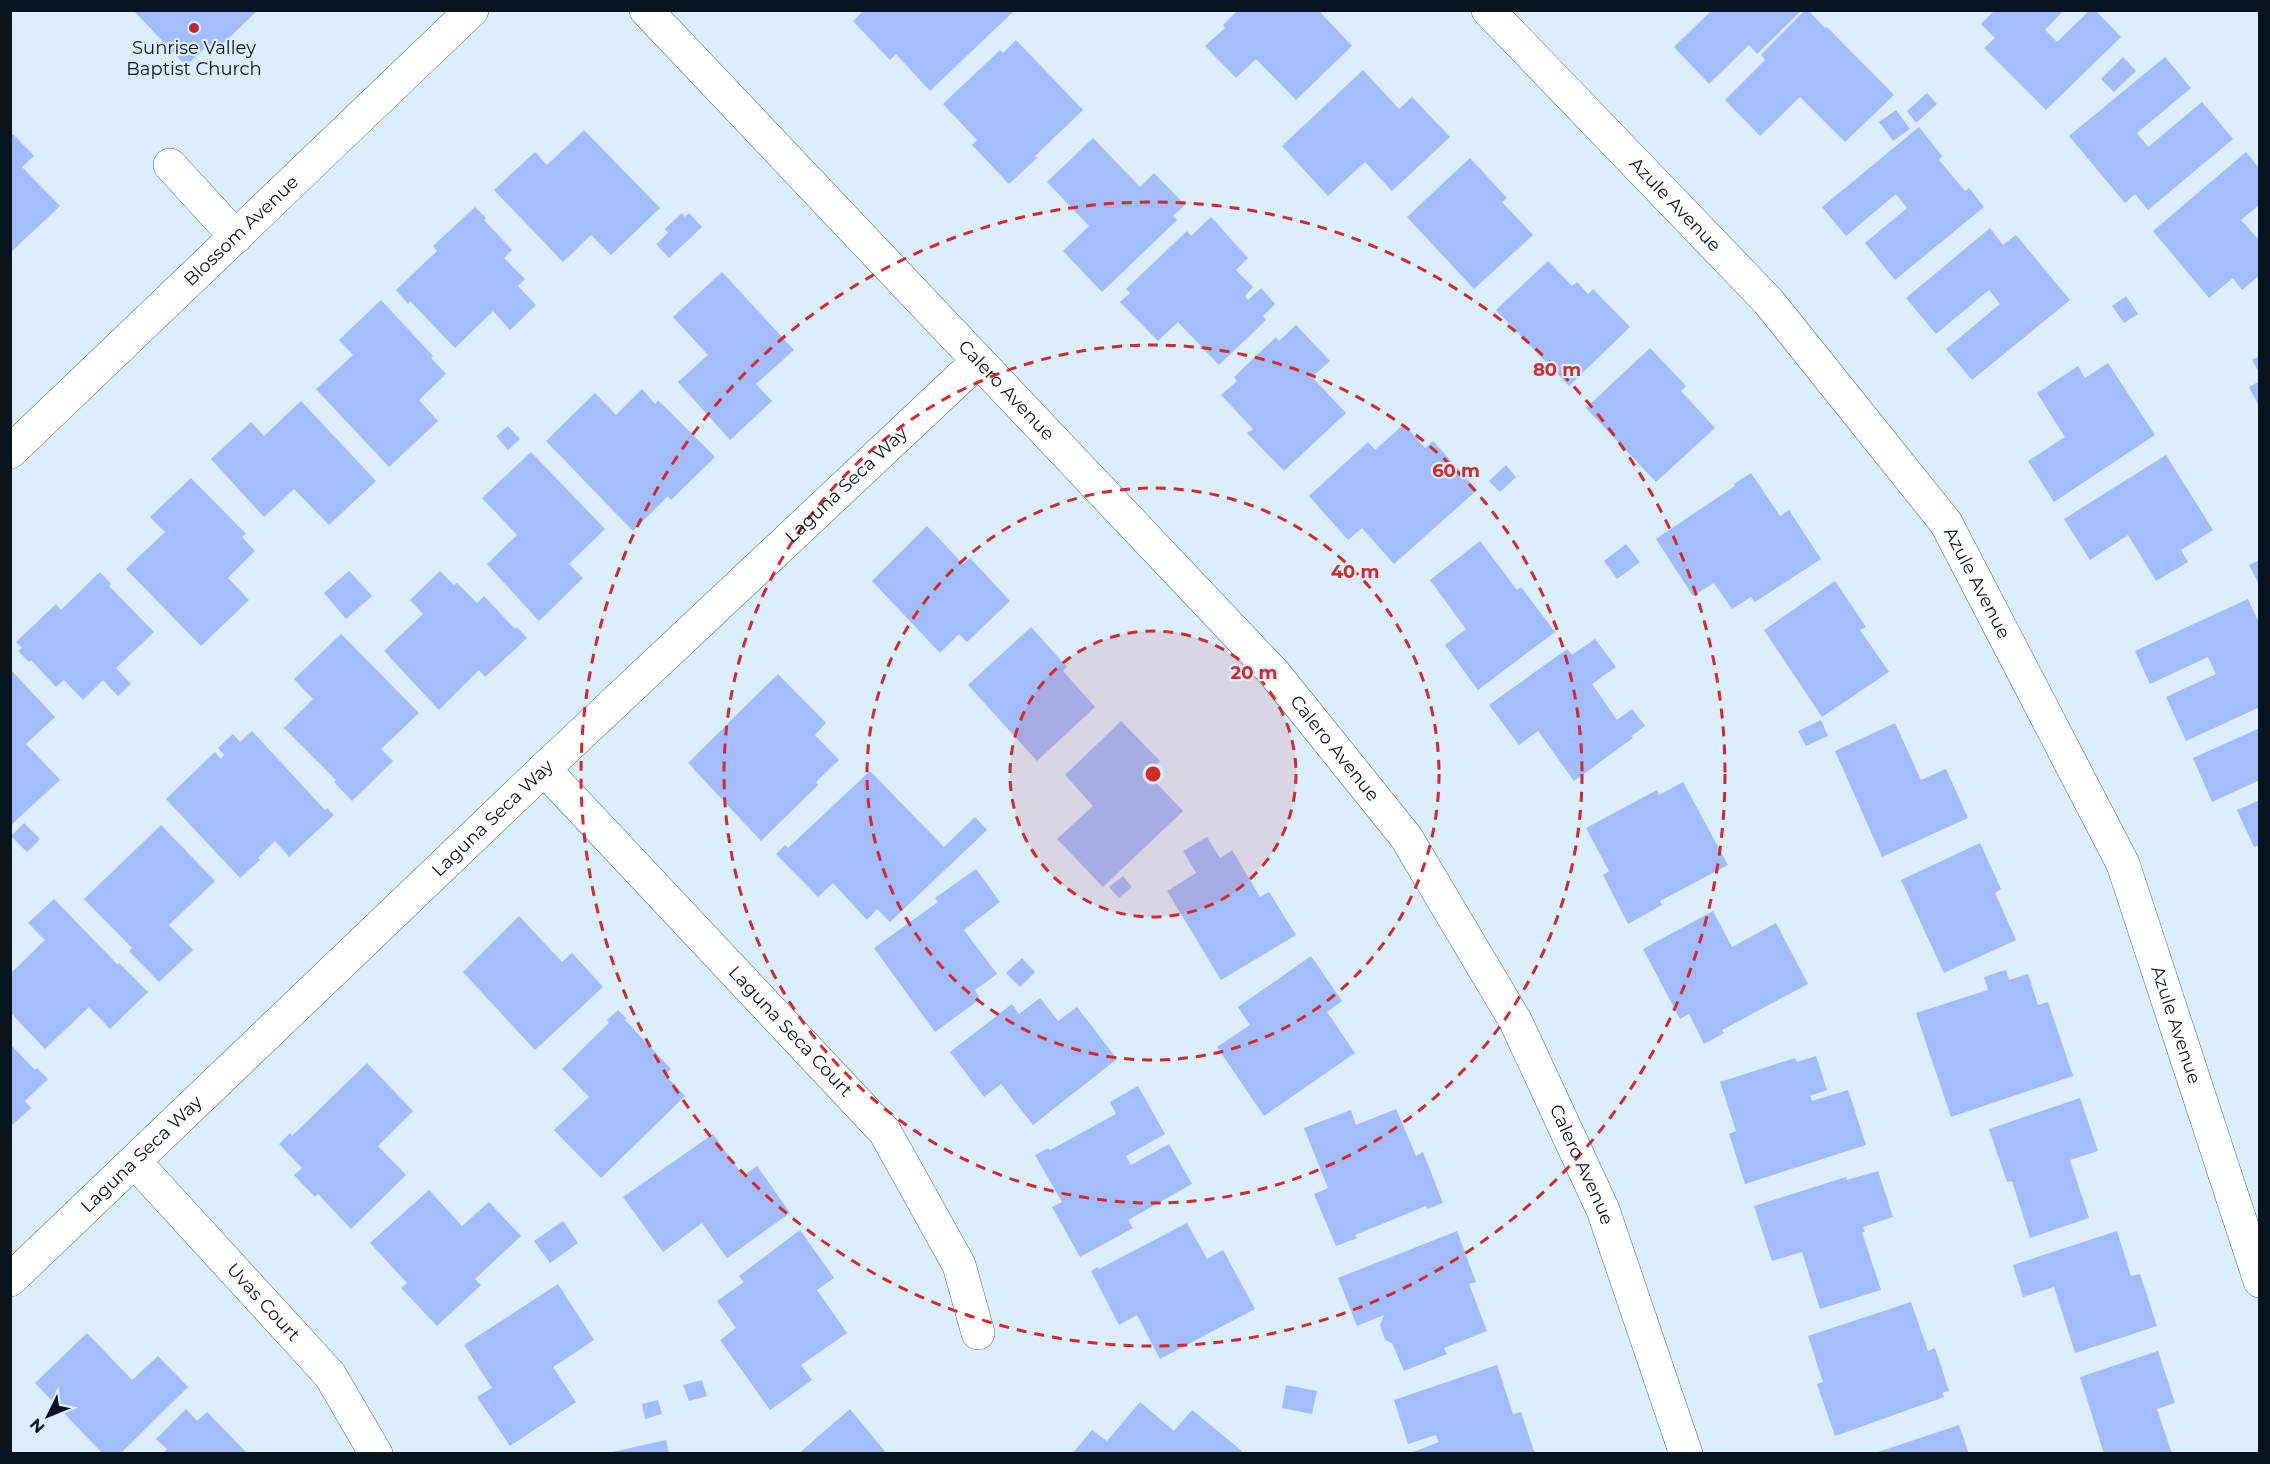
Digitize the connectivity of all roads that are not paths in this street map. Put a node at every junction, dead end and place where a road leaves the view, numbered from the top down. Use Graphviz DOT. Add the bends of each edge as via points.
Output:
graph roads {
  1 [pos="472,10"];
  2 [pos="646,10"];
  3 [pos="1488,10"];
  4 [pos="170,165"];
  5 [pos="236,237"];
  6 [pos="978,361"];
  7 [pos="10,452"];
  8 [pos="544,769"];
  9 [pos="135,1162"];
  10 [pos="10,1280"];
  11 [pos="2259,1281"];
  12 [pos="978,1333"];
  13 [pos="376,1454"];
  14 [pos="1686,1454"];
  1 -- 5 [label="street, Blossom Avenue"];
  2 -- 6 [label="street, Calero Avenue"];
  3 -- 11 [label="street, Azule Avenue" via="1768,301 1946,523 2123,864"];
  4 -- 5 [label="street"];
  5 -- 7 [label="street, Blossom Avenue"];
  6 -- 8 [label="street, Laguna Seca Way"];
  6 -- 14 [label="street, Calero Avenue" via="1274,674 1406,837 1516,1022 1603,1210"];
  8 -- 9 [label="street, Laguna Seca Way"];
  8 -- 12 [label="street, Laguna Seca Court" via="885,1132 959,1265"];
  9 -- 10 [label="street, Laguna Seca Way"];
  9 -- 13 [label="street, Uvas Court" via="330,1375"];
}
